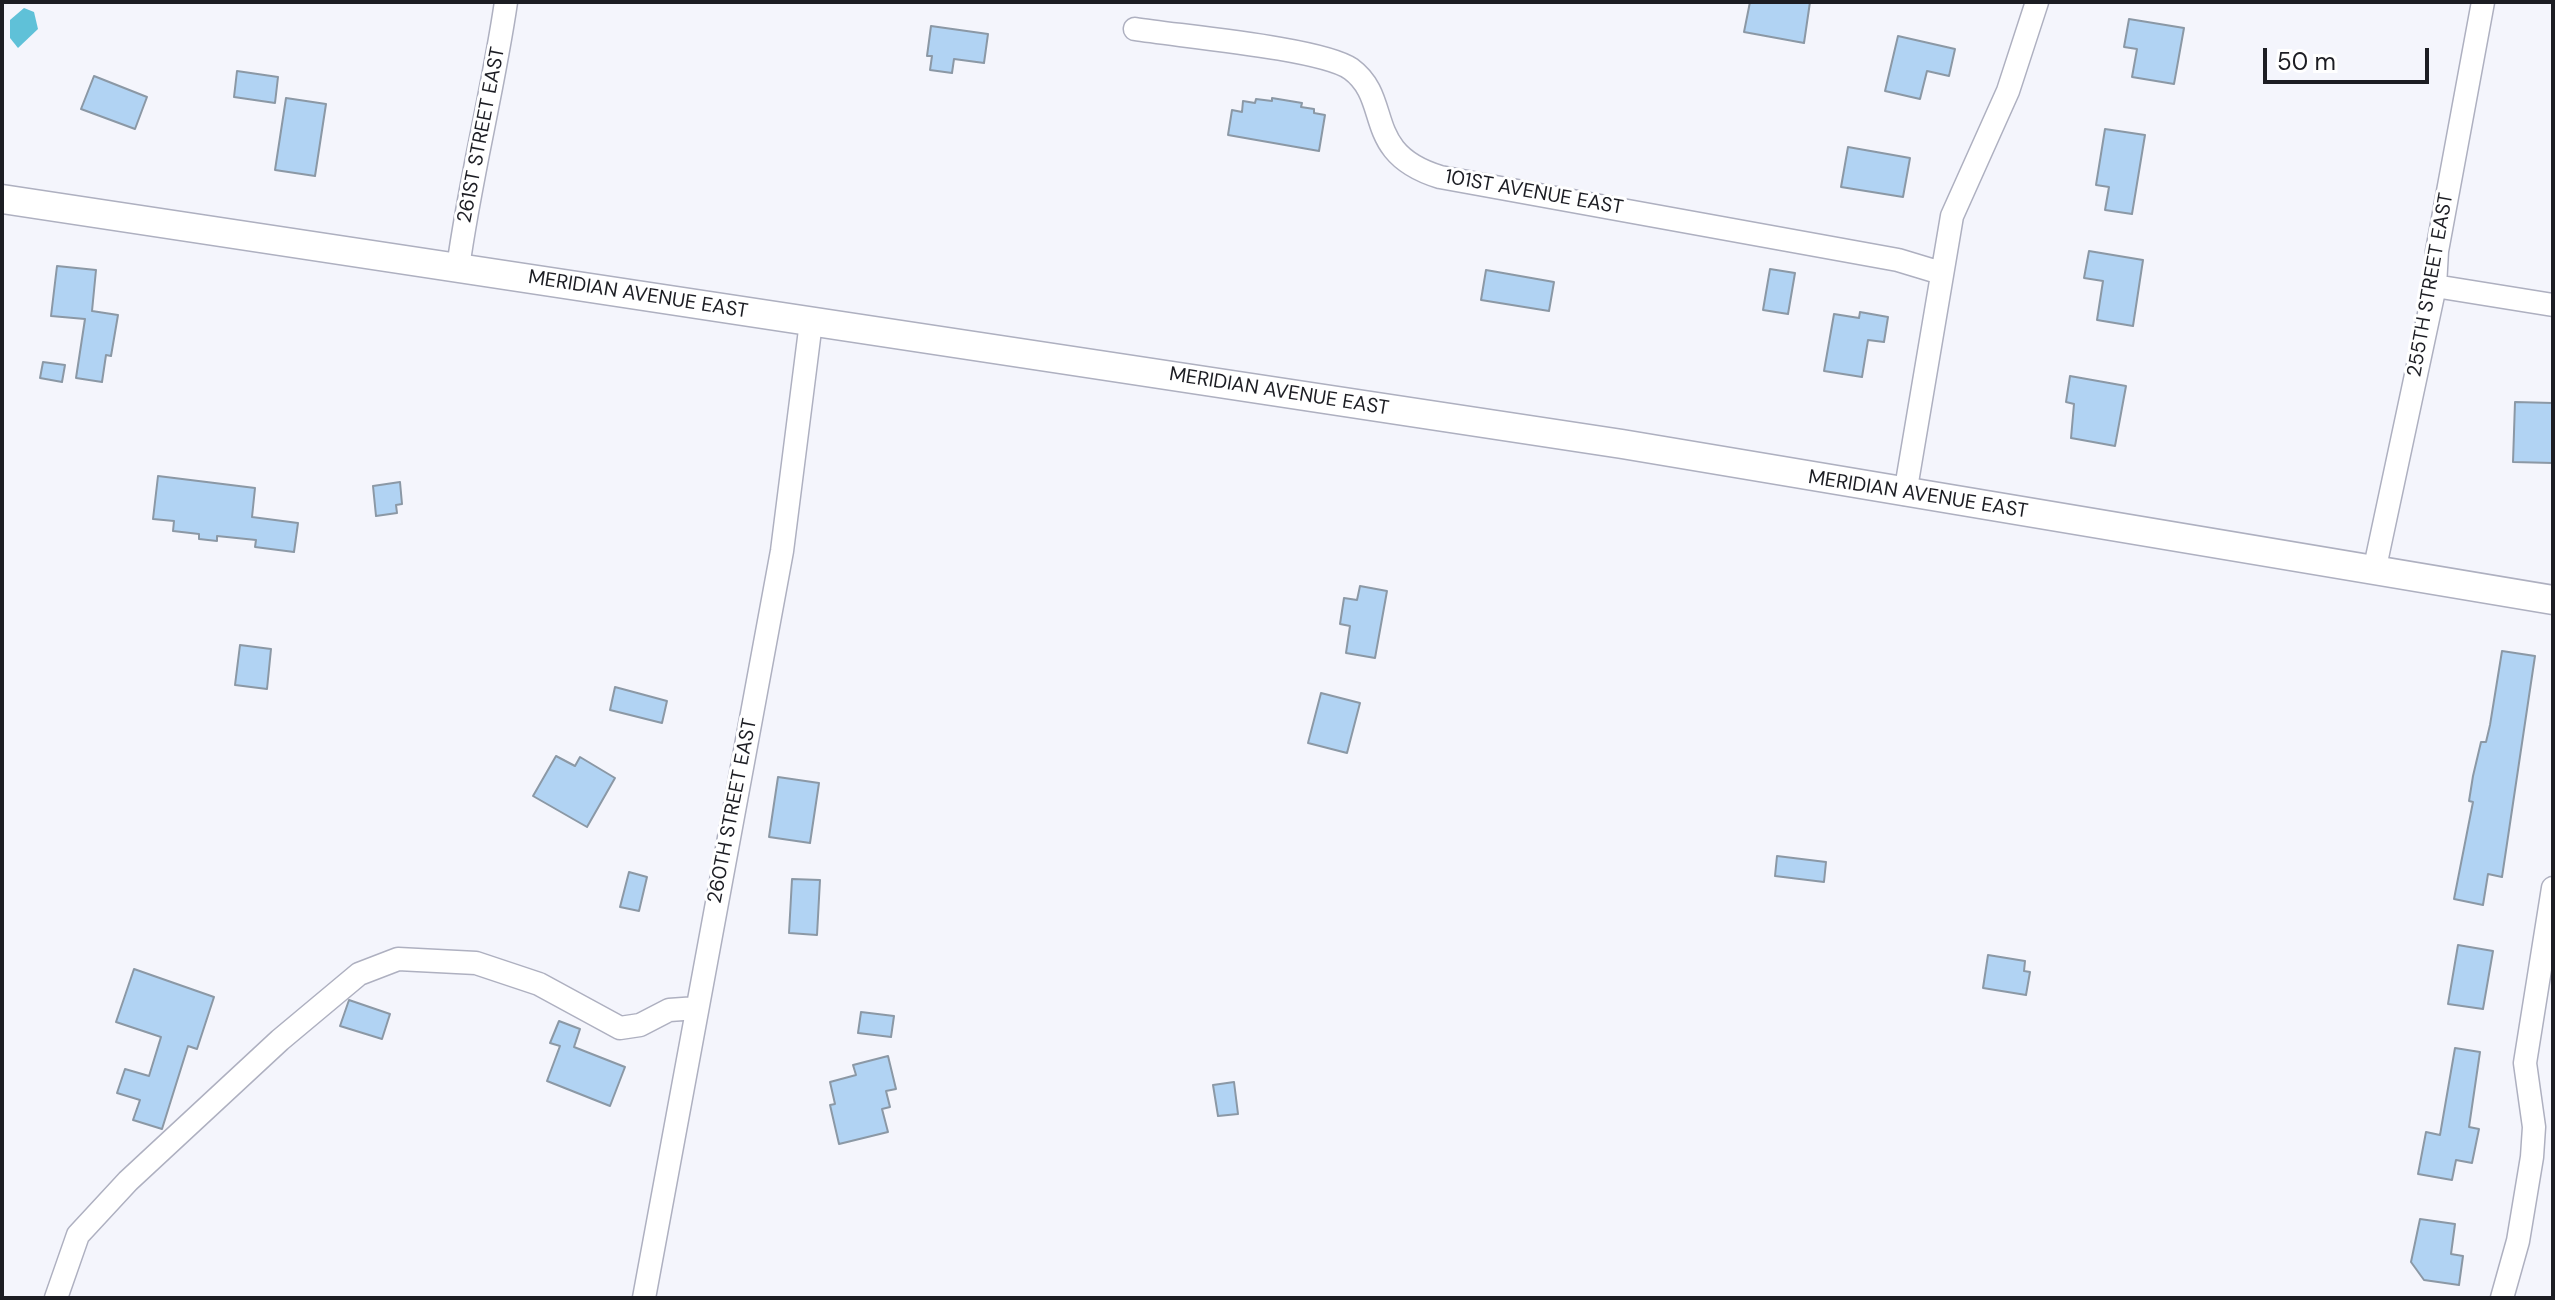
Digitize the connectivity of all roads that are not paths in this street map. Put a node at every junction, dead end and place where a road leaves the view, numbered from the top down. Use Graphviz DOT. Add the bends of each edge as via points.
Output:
graph roads {
  1 [pos="506,2"];
  2 [pos="2037,2"];
  3 [pos="2483,2"];
  4 [pos="1135,29"];
  5 [pos="2,199"];
  6 [pos="458,268"];
  7 [pos="1941,273"];
  8 [pos="2435,286"];
  9 [pos="2553,305"];
  10 [pos="811,322"];
  11 [pos="1905,494"];
  12 [pos="2375,567"];
  13 [pos="2553,600"];
  14 [pos="2553,888"];
  15 [pos="697,1008"];
  16 [pos="2530,1095"];
  17 [pos="2553,1098"];
  18 [pos="56,1298"];
  19 [pos="644,1298"];
  20 [pos="2502,1298"];
  1 -- 6 [label="street, 261ST STREET EAST"];
  2 -- 7 [label="street" via="2008,91 1952,216"];
  3 -- 8 [label="street, 255TH STREET EAST"];
  4 -- 7 [label="street, 101ST AVENUE EAST" via="1314,56 1344,66 1366,87 1391,147 1411,166 1440,177 1898,260"];
  5 -- 6 [label="main road, MERIDIAN AVENUE EAST"];
  6 -- 10 [label="main road, MERIDIAN AVENUE EAST"];
  7 -- 11 [label="street"];
  8 -- 9 [label="street"];
  8 -- 12 [label="street, 255TH STREET EAST"];
  10 -- 11 [label="main road, MERIDIAN AVENUE EAST" via="1622,444"];
  10 -- 15 [label="street, 260TH STREET EAST" via="782,551"];
  11 -- 12 [label="main road, MERIDIAN AVENUE EAST"];
  12 -- 13 [label="main road, MERIDIAN AVENUE EAST"];
  14 -- 16 [label="street" via="2527,1039"];
  15 -- 18 [label="street" via="669,1010 640,1025 620,1028 539,984 476,963 398,959 359,974 280,1040 118,1192 78,1235"];
  15 -- 19 [label="street, 260TH STREET EAST"];
  16 -- 17 [label="street"];
  16 -- 20 [label="street" via="2532,1157"];
}
